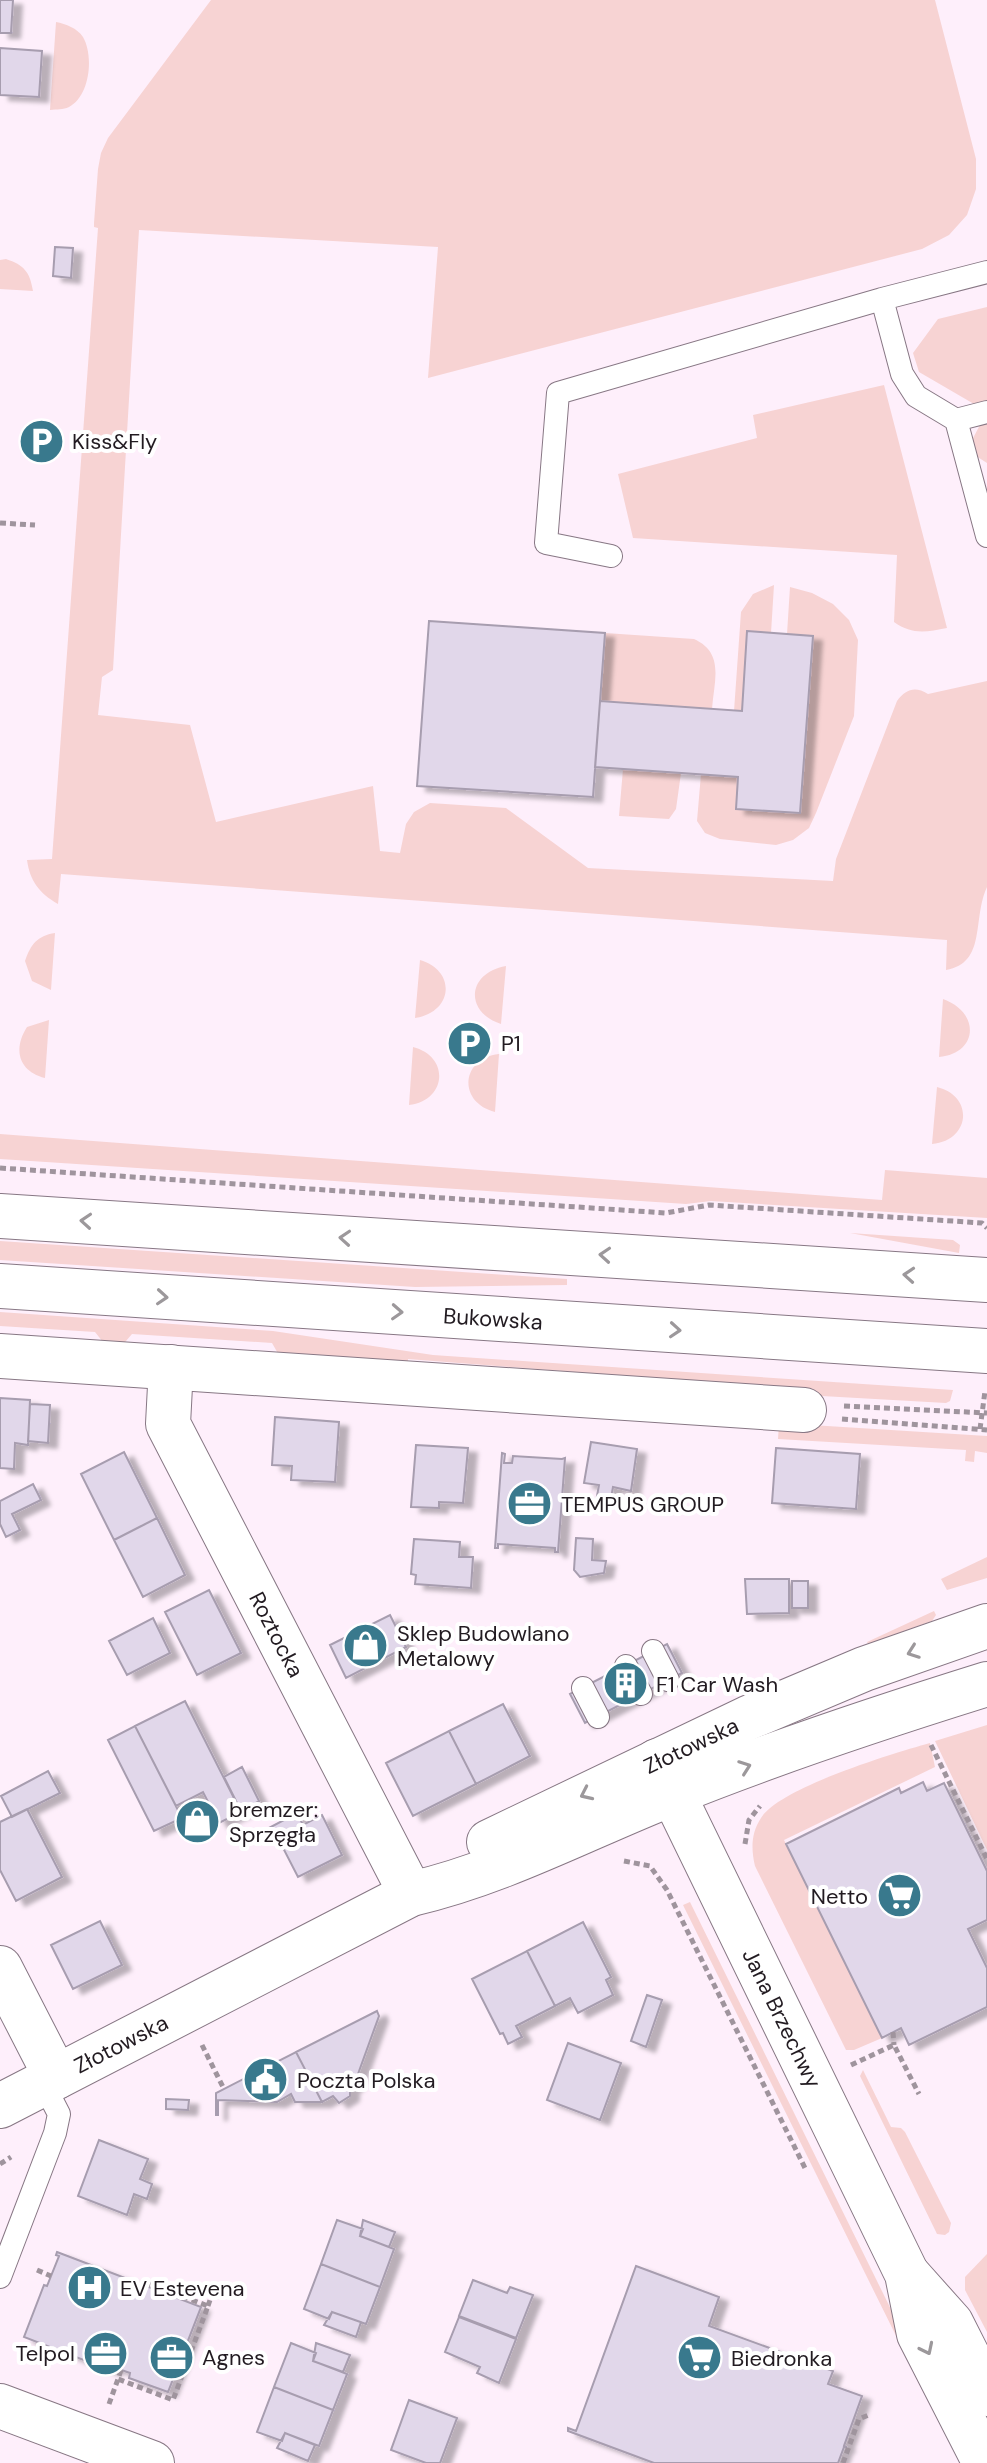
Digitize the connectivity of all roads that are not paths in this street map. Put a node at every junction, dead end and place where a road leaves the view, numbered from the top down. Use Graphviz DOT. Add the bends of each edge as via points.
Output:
graph roads {
  1 [pos="987,272"];
  2 [pos="882,299"];
  3 [pos="987,412"];
  4 [pos="956,420"];
  5 [pos="987,536"];
  6 [pos="611,556"];
  7 [pos="0,1216"];
  8 [pos="987,1280"];
  9 [pos="0,1286"];
  10 [pos="0,1356"];
  11 [pos="986,1360"];
  12 [pos="171,1367"];
  13 [pos="804,1410"];
  14 [pos="987,1626"];
  15 [pos="653,1651"];
  16 [pos="626,1666"];
  17 [pos="668,1680"];
  18 [pos="987,1684"];
  19 [pos="583,1688"];
  20 [pos="641,1694"];
  21 [pos="598,1717"];
  22 [pos="665,1777"];
  23 [pos="411,1894"];
  24 [pos="0,1968"];
  25 [pos="50,2080"];
  26 [pos="0,2106"];
  27 [pos="907,2274"];
  28 [pos="0,2277"];
  29 [pos="987,2394"];
  30 [pos="0,2406"];
  31 [pos="152,2463"];
  32 [pos="985,2463"];
  1 -- 2 [label="lane"];
  2 -- 4 [label="lane" via="902,374 916,396"];
  2 -- 6 [label="lane" via="558,393 546,543"];
  3 -- 4 [label="lane"];
  4 -- 5 [label="lane"];
  8 -- 7 [label="street, one-way"];
  9 -- 11 [label="street, Bukowska, one-way"];
  10 -- 12 [label="street"];
  12 -- 13 [label="street"];
  12 -- 23 [label="street, Roztocka" via="168,1424"];
  14 -- 22 [label="street, Złotowska, one-way" via="864,1669 748,1718"];
  15 -- 17 [label="lane"];
  16 -- 20 [label="lane"];
  22 -- 18 [label="street, Złotowska, one-way"];
  19 -- 21 [label="lane"];
  22 -- 23 [label="street, Złotowska" via="445,1864"];
  22 -- 27 [label="street, Jana Brzechwy"];
  23 -- 25 [label="street, Złotowska"];
  24 -- 25 [label="street"];
  25 -- 26 [label="street, Złotowska"];
  25 -- 28 [label="lane" via="59,2114 55,2133"];
  27 -- 29 [label="street, Jana Brzechwy" via="951,2323"];
  27 -- 32 [label="street, Jana Brzechwy, one-way" via="919,2334"];
  30 -- 31 [label="street"];
}
